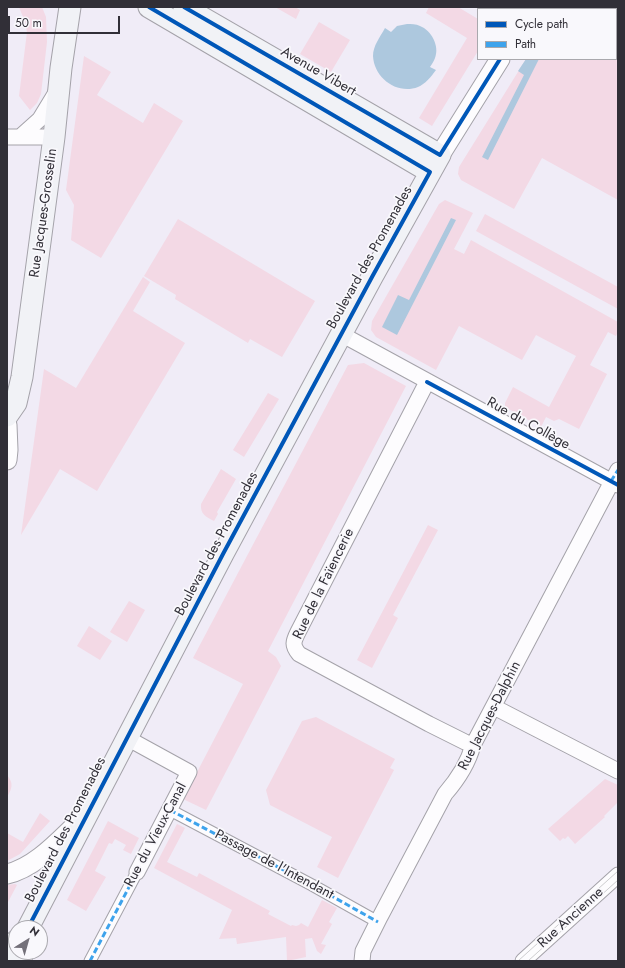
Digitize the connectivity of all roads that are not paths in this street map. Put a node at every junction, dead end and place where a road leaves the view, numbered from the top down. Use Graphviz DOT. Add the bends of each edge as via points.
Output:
graph roads {
  1 [pos="70,7"];
  2 [pos="149,7"];
  3 [pos="184,7"];
  4 [pos="499,60"];
  5 [pos="59,88"];
  6 [pos="14,137"];
  7 [pos="54,137"];
  8 [pos="435,164"];
  9 [pos="341,334"];
  10 [pos="427,382"];
  11 [pos="7,416"];
  12 [pos="7,425"];
  13 [pos="7,460"];
  14 [pos="616,479"];
  15 [pos="494,707"];
  16 [pos="127,738"];
  17 [pos="474,745"];
  18 [pos="618,772"];
  19 [pos="170,810"];
  20 [pos="86,816"];
  21 [pos="137,872"];
  22 [pos="7,874"];
  23 [pos="618,875"];
  24 [pos="31,920"];
  25 [pos="378,922"];
  26 [pos="90,961"];
  27 [pos="362,961"];
  28 [pos="523,961"];
  1 -- 5 [label="main road, Rue Jacques-Grosselin"];
  2 -- 8 [label="main road, Avenue Vibert"];
  3 -- 8 [label="main road, Avenue Vibert"];
  4 -- 8 [label="street, Boulevard des Promenades"];
  5 -- 6 [label="street" via="40,119"];
  5 -- 7 [label="main road, Rue Jacques-Grosselin"];
  6 -- 7 [label="street"];
  7 -- 11 [label="main road, Rue Jacques-Grosselin" via="22,377 16,403"];
  8 -- 9 [label="main road, Boulevard des Promenades"];
  9 -- 10 [label="street, Rue du Collège"];
  9 -- 16 [label="main road, Boulevard des Promenades"];
  10 -- 14 [label="street, Rue du Collège"];
  10 -- 17 [label="street, Rue de la Faïencerie" via="293,643 299,654 429,724"];
  12 -- 13 [label="street"];
  14 -- 15 [label="street, Rue Jacques-Dalphin"];
  15 -- 17 [label="street, Rue Jacques-Dalphin"];
  15 -- 18 [label="street"];
  16 -- 19 [label="street, Rue du Vieux-Canal" via="190,772"];
  16 -- 20 [label="main road, Boulevard des Promenades"];
  17 -- 25 [label="street, Rue Jacques-Dalphin" via="459,778 445,794"];
  19 -- 21 [label="street, Rue du Vieux-Canal"];
  19 -- 25 [label="street, Passage de l'Intendant" via="312,884"];
  20 -- 22 [label="street" via="40,858"];
  20 -- 24 [label="main road, Boulevard des Promenades"];
  21 -- 26 [label="street, Rue du Vieux-Canal"];
  23 -- 28 [label="street, Rue Ancienne"];
  25 -- 27 [label="street, Rue Jacques-Dalphin" via="363,951"];
}
